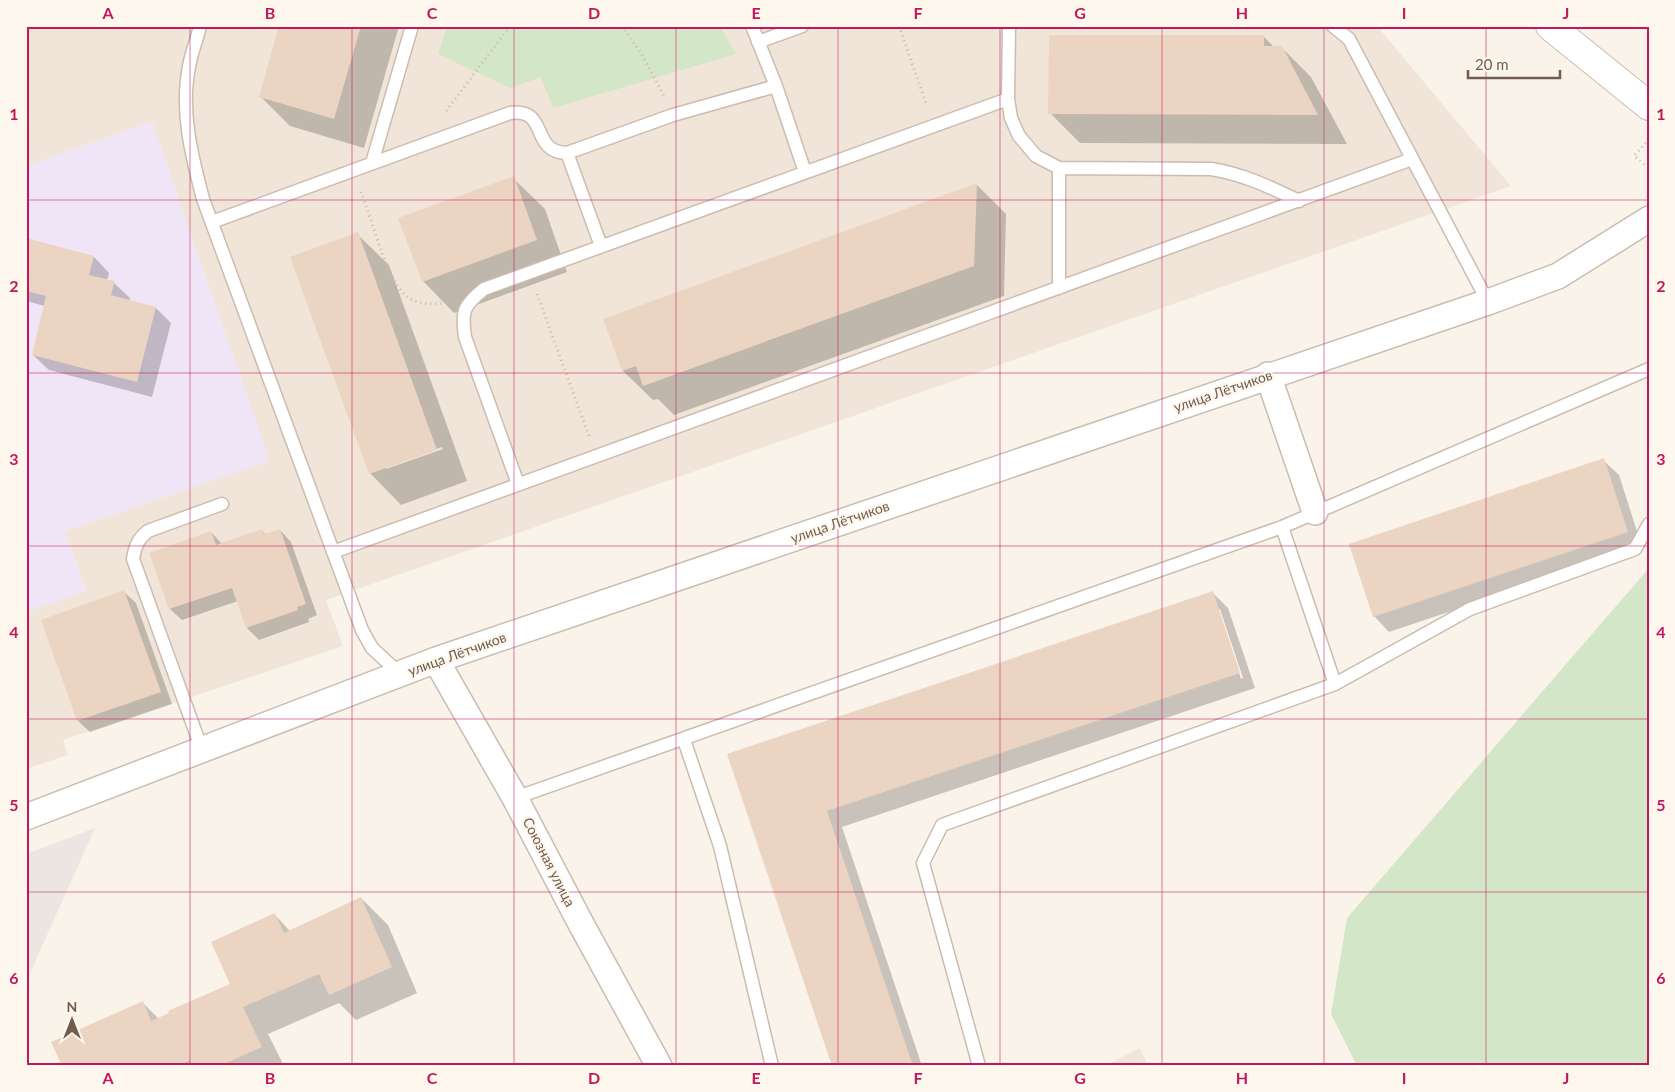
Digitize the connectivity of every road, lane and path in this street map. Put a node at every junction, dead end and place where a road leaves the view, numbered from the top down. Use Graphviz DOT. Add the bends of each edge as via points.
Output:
graph roads {
  1 [pos="200,26"];
  2 [pos="412,26"];
  3 [pos="510,26"];
  4 [pos="622,26"];
  5 [pos="752,26"];
  6 [pos="802,26"];
  7 [pos="898,26"];
  8 [pos="1009,26"];
  9 [pos="1333,26"];
  10 [pos="1550,26"];
  11 [pos="758,42"];
  12 [pos="776,86"];
  13 [pos="1008,99"];
  14 [pos="1649,106"];
  15 [pos="674,115"];
  16 [pos="934,126"];
  17 [pos="1649,139"];
  18 [pos="420,146"];
  19 [pos="567,153"];
  20 [pos="1412,159"];
  21 [pos="372,163"];
  22 [pos="1059,168"];
  23 [pos="1649,168"];
  24 [pos="354,170"];
  25 [pos="805,172"];
  26 [pos="1299,201"];
  27 [pos="1649,219"];
  28 [pos="212,222"];
  29 [pos="601,246"];
  30 [pos="529,272"];
  31 [pos="1059,288"];
  32 [pos="484,289"];
  33 [pos="1488,302"];
  34 [pos="1649,369"];
  35 [pos="1268,376"];
  36 [pos="596,456"];
  37 [pos="518,484"];
  38 [pos="222,504"];
  39 [pos="1315,512"];
  40 [pos="1649,524"];
  41 [pos="1282,527"];
  42 [pos="333,552"];
  43 [pos="436,660"];
  44 [pos="400,674"];
  45 [pos="1335,684"];
  46 [pos="684,740"];
  47 [pos="202,750"];
  48 [pos="515,798"];
  49 [pos="26,817"];
  50 [pos="660,1066"];
  51 [pos="772,1066"];
  52 [pos="979,1066"];
  1 -- 28 [label="lane" via="188,68 186,105 189,142"];
  2 -- 21 [label="lane"];
  3 -- 18 [label="path"];
  4 -- 15 [label="path" via="641,53"];
  5 -- 11 [label="lane"];
  6 -- 11 [label="lane"];
  7 -- 16 [label="path"];
  8 -- 13 [label="lane"];
  9 -- 20 [label="lane" via="1349,39"];
  10 -- 14 [label="main road"];
  11 -- 12 [label="lane"];
  12 -- 15 [label="lane"];
  12 -- 25 [label="lane"];
  13 -- 16 [label="lane"];
  13 -- 22 [label="lane" via="1011,118 1019,136 1036,156"];
  15 -- 19 [label="lane"];
  16 -- 25 [label="lane"];
  17 -- 23 [label="path" via="1634,156"];
  18 -- 19 [label="lane" via="518,112 528,115 536,123 549,149"];
  18 -- 21 [label="lane"];
  19 -- 29 [label="lane"];
  20 -- 26 [label="lane"];
  20 -- 33 [label="lane"];
  21 -- 24 [label="lane"];
  22 -- 26 [label="lane" via="1211,169 1245,176"];
  22 -- 31 [label="lane"];
  24 -- 28 [label="lane"];
  24 -- 32 [label="path" via="392,275 404,294 418,303 442,304"];
  25 -- 29 [label="lane"];
  26 -- 31 [label="lane"];
  27 -- 33 [label="street, улица Лётчиков" via="1558,276"];
  28 -- 42 [label="lane"];
  29 -- 30 [label="lane"];
  30 -- 32 [label="lane"];
  30 -- 36 [label="path"];
  31 -- 36 [label="lane"];
  32 -- 37 [label="lane" via="468,302 462,317 465,337"];
  33 -- 35 [label="street, улица Лётчиков"];
  34 -- 39 [label="lane"];
  35 -- 39 [label="street"];
  35 -- 43 [label="street, улица Лётчиков"];
  36 -- 37 [label="lane"];
  37 -- 42 [label="lane"];
  38 -- 47 [label="lane" via="148,531 139,538 134,559"];
  39 -- 41 [label="lane"];
  40 -- 45 [label="lane" via="1635,550 1470,609"];
  41 -- 45 [label="lane"];
  41 -- 46 [label="lane"];
  42 -- 44 [label="lane" via="367,641"];
  43 -- 44 [label="street, улица Лётчиков"];
  43 -- 48 [label="street, Союзная улица"];
  44 -- 47 [label="street, улица Лётчиков"];
  45 -- 52 [label="lane" via="942,825 924,863"];
  46 -- 48 [label="lane"];
  46 -- 51 [label="lane" via="720,846"];
  47 -- 49 [label="street, улица Лётчиков"];
  48 -- 50 [label="street, Союзная улица"];
}
